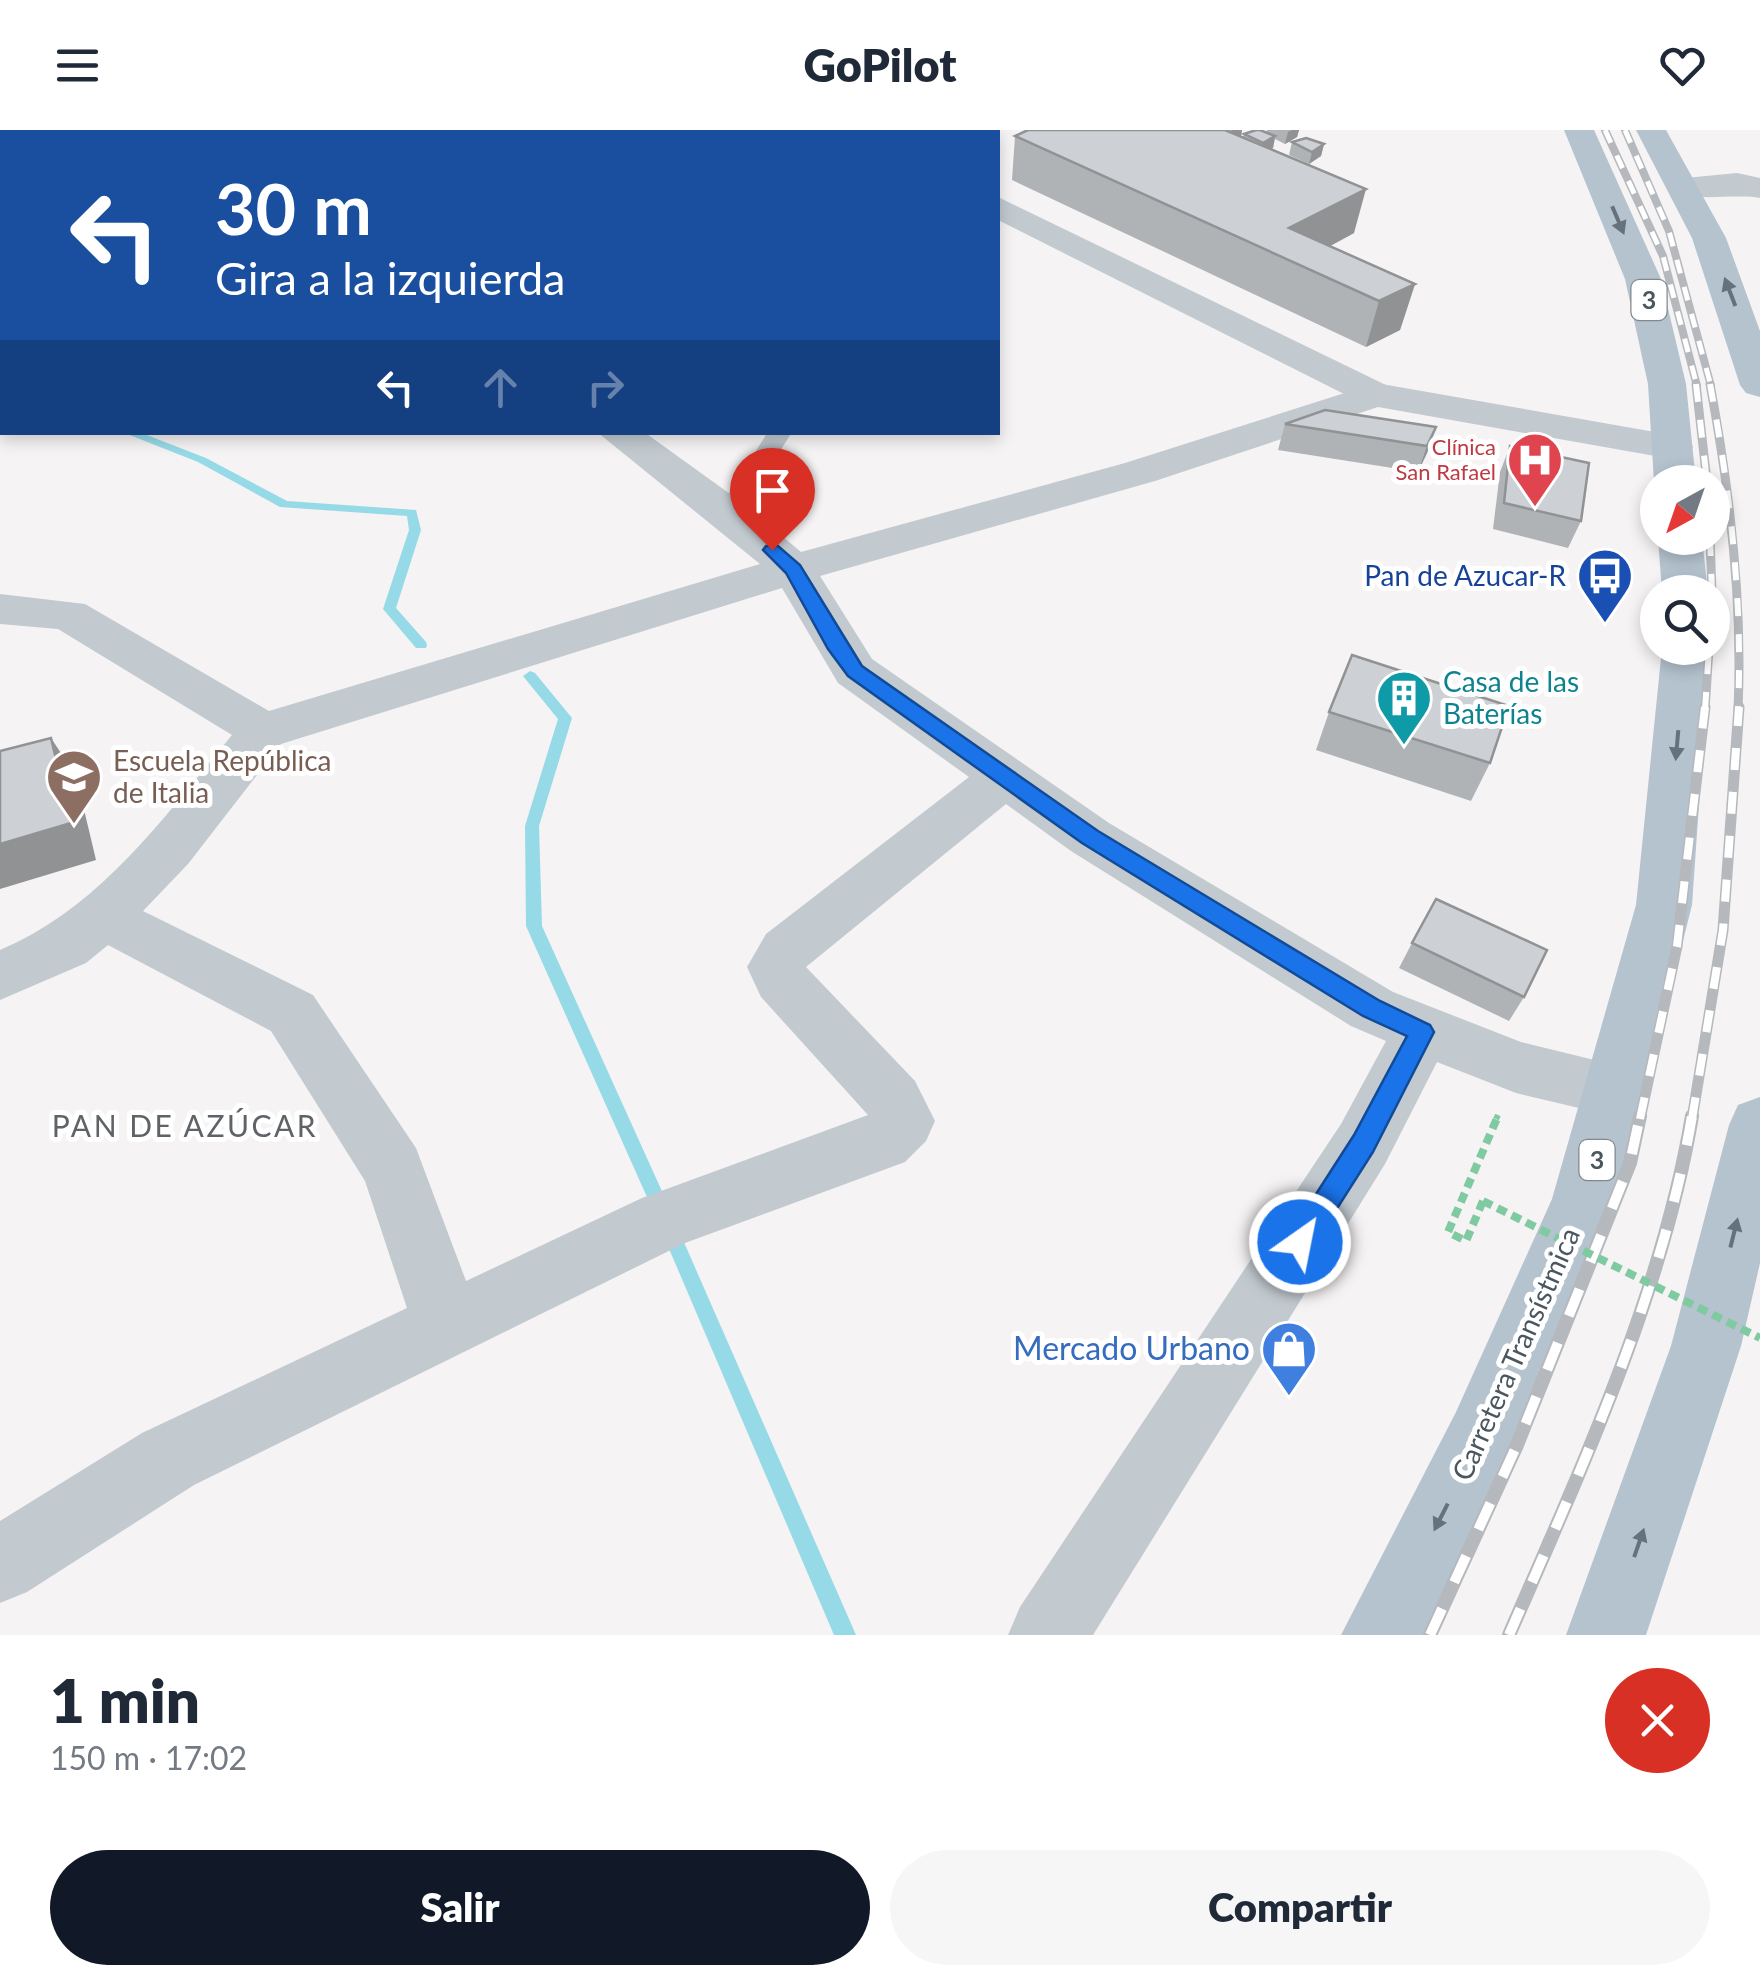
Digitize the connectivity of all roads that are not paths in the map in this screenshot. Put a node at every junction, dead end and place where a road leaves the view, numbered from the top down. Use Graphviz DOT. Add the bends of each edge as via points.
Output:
graph roads {
  1 [pos="1579,130"];
  2 [pos="1650,130"];
  3 [pos="1685,188"];
  4 [pos="1760,188"];
  5 [pos="1000,208"];
  6 [pos="1760,385"];
  7 [pos="1376,395"];
  8 [pos="621,435"];
  9 [pos="778,435"];
  10 [pos="1673,465"];
  11 [pos="729,513"];
  12 [pos="794,569"];
  13 [pos="0,608"];
  14 [pos="1685,665"];
  15 [pos="263,732"];
  16 [pos="1003,778"];
  17 [pos="103,917"];
  18 [pos="0,976"];
  19 [pos="1422,1032"];
  20 [pos="1617,1090"];
  21 [pos="1759,1133"];
  22 [pos="448,1326"];
  23 [pos="0,1564"];
  24 [pos="1048,1635"];
  25 [pos="1381,1635"];
  26 [pos="1606,1635"];
  1 -- 10 [label="main road, 3, one-way" via="1643,279 1668,384"];
  2 -- 3 [label="main road"];
  3 -- 4 [label="street"];
  6 -- 3 [label="main road, one-way"];
  5 -- 7 [label="street"];
  7 -- 10 [label="street"];
  7 -- 12 [label="street" via="1140,472"];
  8 -- 11 [label="street"];
  9 -- 11 [label="lane"];
  11 -- 12 [label="street"];
  12 -- 15 [label="street"];
  12 -- 16 [label="street" via="855,671"];
  13 -- 15 [label="street" via="69,615"];
  14 -- 20 [label="main road, Carretera Transístmica / 3, one-way" via="1664,905"];
  15 -- 17 [label="street" via="170,849"];
  16 -- 19 [label="street" via="1216,916"];
  16 -- 22 [label="street" via="786,950 776,967 893,1100 904,1122 883,1142 666,1220"];
  17 -- 18 [label="street" via="66,946"];
  17 -- 22 [label="street" via="292,1014 393,1169"];
  19 -- 20 [label="street" via="1516,1067"];
  19 -- 24 [label="street" via="1364,1144"];
  20 -- 25 [label="main road, Carretera Transístmica / 3, one-way" via="1586,1200 1482,1438"];
  26 -- 21 [label="main road, one-way" via="1706,1346"];
  22 -- 23 [label="street" via="168,1459"];
}
